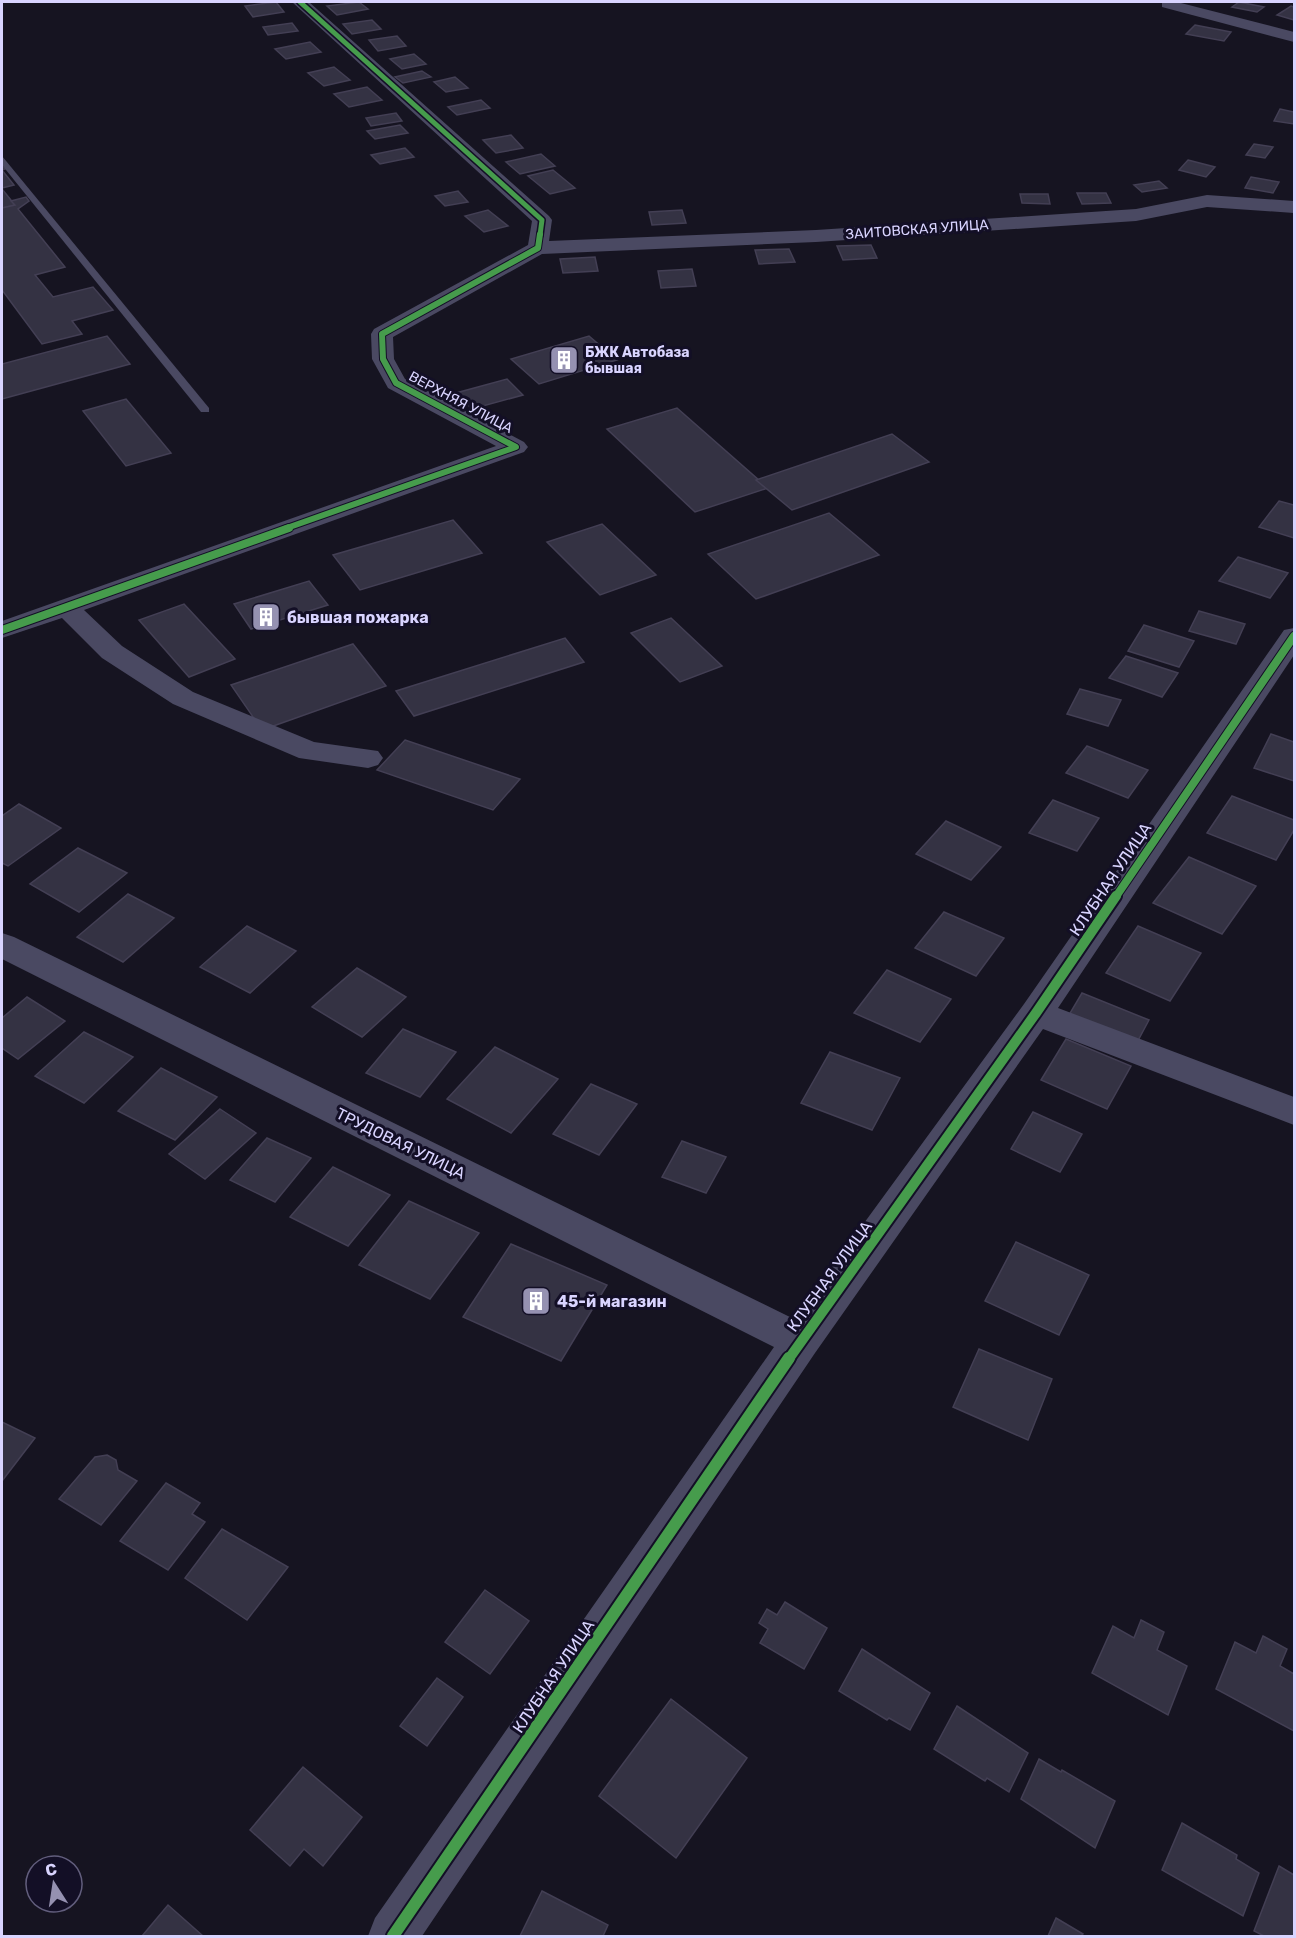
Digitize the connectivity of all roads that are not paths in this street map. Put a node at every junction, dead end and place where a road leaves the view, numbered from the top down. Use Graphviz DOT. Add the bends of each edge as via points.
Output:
graph roads {
  1 [pos="300,2"];
  2 [pos="1167,4"];
  3 [pos="1294,37"];
  4 [pos="2,159"];
  5 [pos="1294,207"];
  6 [pos="538,248"];
  7 [pos="205,410"];
  8 [pos="66,607"];
  9 [pos="2,630"];
  10 [pos="1294,636"];
  11 [pos="368,758"];
  12 [pos="2,945"];
  13 [pos="1036,1013"];
  14 [pos="1294,1111"];
  15 [pos="801,1341"];
  16 [pos="393,1936"];
  1 -- 6 [label="street" via="542,220"];
  2 -- 3 [label="street"];
  4 -- 7 [label="lane"];
  5 -- 6 [label="street, ЗАИТОВСКАЯ УЛИЦА" via="1207,201 1136,215 816,236"];
  6 -- 8 [label="street, ВЕРХНЯЯ УЛИЦА" via="382,334 382,359 396,383 516,447"];
  8 -- 9 [label="street, ВЕРХНЯЯ УЛИЦА"];
  8 -- 11 [label="street" via="112,652 183,698 309,751"];
  10 -- 13 [label="street, КЛУБНАЯ УЛИЦА"];
  12 -- 15 [label="street, ТРУДОВАЯ УЛИЦА"];
  13 -- 14 [label="street"];
  13 -- 15 [label="street, КЛУБНАЯ УЛИЦА"];
  15 -- 16 [label="street, КЛУБНАЯ УЛИЦА"];
}
